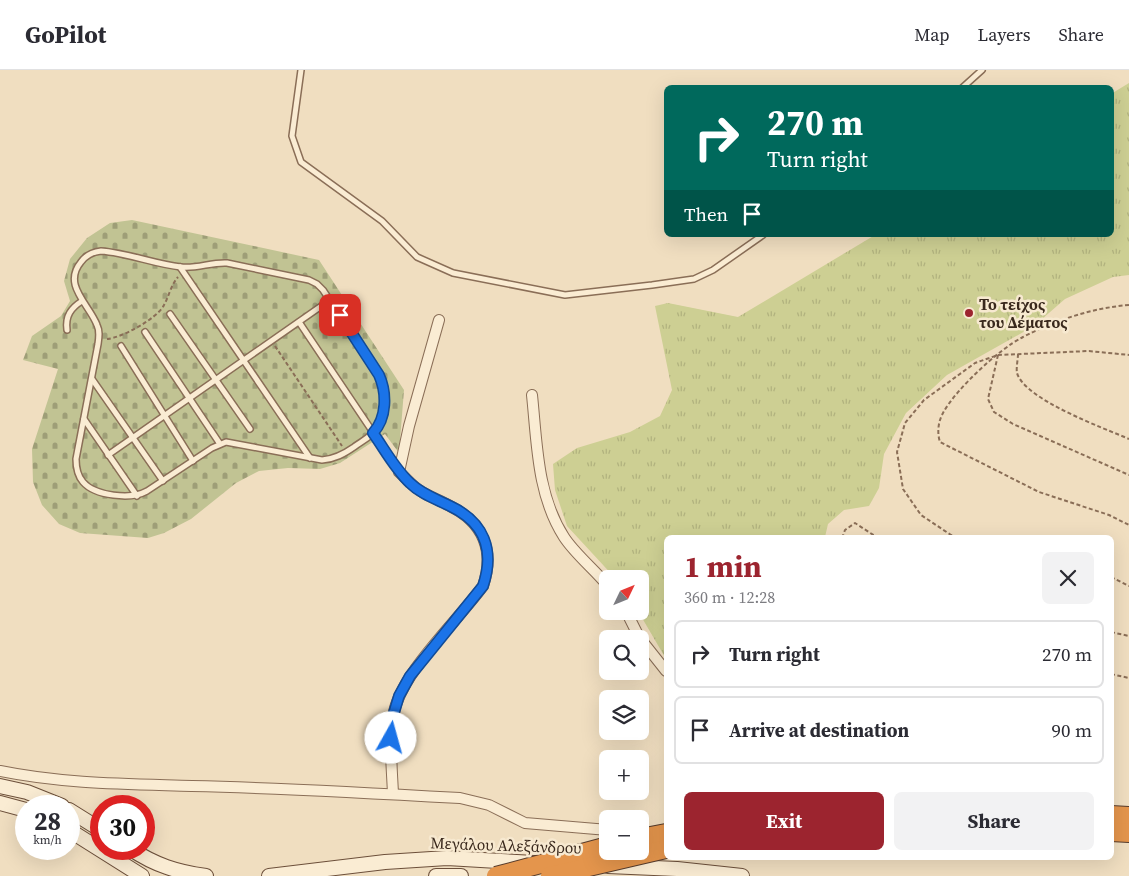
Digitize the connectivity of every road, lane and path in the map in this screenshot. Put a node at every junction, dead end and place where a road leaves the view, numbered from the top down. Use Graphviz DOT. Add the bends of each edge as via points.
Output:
graph roads {
  1 [pos="301,70"];
  2 [pos="982,70"];
  3 [pos="965,85"];
  4 [pos="760,237"];
  5 [pos="182,270"];
  6 [pos="330,300"];
  7 [pos="82,301"];
  8 [pos="1129,305"];
  9 [pos="170,314"];
  10 [pos="439,320"];
  11 [pos="299,322"];
  12 [pos="67,330"];
  13 [pos="145,332"];
  14 [pos="99,337"];
  15 [pos="272,341"];
  16 [pos="121,346"];
  17 [pos="1018,354"];
  18 [pos="998,355"];
  19 [pos="1129,355"];
  20 [pos="244,361"];
  21 [pos="92,379"];
  22 [pos="216,380"];
  23 [pos="532,395"];
  24 [pos="189,398"];
  25 [pos="164,416"];
  26 [pos="84,420"];
  27 [pos="250,430"];
  28 [pos="373,433"];
  29 [pos="132,438"];
  30 [pos="1129,439"];
  31 [pos="220,444"];
  32 [pos="346,452"];
  33 [pos="108,455"];
  34 [pos="310,458"];
  35 [pos="193,461"];
  36 [pos="400,472"];
  37 [pos="1129,475"];
  38 [pos="163,481"];
  39 [pos="136,496"];
  40 [pos="1129,525"];
  41 [pos="843,535"];
  42 [pos="873,535"];
  43 [pos="951,535"];
  44 [pos="599,576"];
  45 [pos="1114,578"];
  46 [pos="1129,586"];
  47 [pos="630,620"];
  48 [pos="1114,633"];
  49 [pos="1129,636"];
  50 [pos="664,668"];
  51 [pos="1114,675"];
  52 [pos="1129,678"];
  53 [pos="0,771"];
  54 [pos="0,786"];
  55 [pos="393,794"];
  56 [pos="34,795"];
  57 [pos="0,803"];
  58 [pos="15,807"];
  59 [pos="1114,815"];
  60 [pos="1129,816"];
  61 [pos="599,829"];
  62 [pos="1114,832"];
  63 [pos="649,833"];
  64 [pos="664,834"];
  65 [pos="664,834"];
  66 [pos="1129,834"];
  67 [pos="80,837"];
  68 [pos="649,837"];
  69 [pos="599,848"];
  70 [pos="664,849"];
  71 [pos="148,860"];
  72 [pos="142,876"];
  73 [pos="206,876"];
  74 [pos="269,876"];
  75 [pos="436,876"];
  76 [pos="461,876"];
  77 [pos="496,876"];
  78 [pos="550,876"];
  79 [pos="742,876"];
  1 -- 4 [label="lane" via="292,136 301,162 382,221 416,257 453,274 565,295 652,285 694,279 713,270"];
  2 -- 3 [label="lane"];
  5 -- 6 [label="lane" via="219,263 309,280"];
  5 -- 7 [label="lane" via="110,252 94,252 81,261 74,274 74,283"];
  5 -- 14 [label="path" via="156,315 116,338"];
  5 -- 20 [label="lane"];
  6 -- 11 [label="lane"];
  6 -- 28 [label="lane" via="383,384 384,403 378,428"];
  7 -- 12 [label="lane" via="70,311"];
  7 -- 14 [label="lane" via="94,318"];
  8 -- 18 [label="path" via="1104,307 1067,318 1022,337"];
  9 -- 22 [label="lane"];
  10 -- 36 [label="street" via="409,426"];
  11 -- 15 [label="lane"];
  11 -- 28 [label="lane"];
  13 -- 24 [label="lane"];
  14 -- 21 [label="lane"];
  15 -- 20 [label="lane"];
  15 -- 32 [label="path"];
  16 -- 25 [label="lane"];
  17 -- 18 [label="path"];
  17 -- 19 [label="path" via="1089,351"];
  17 -- 30 [label="path" via="1017,374 1029,390 1059,408"];
  18 -- 37 [label="path" via="988,399 994,412 1013,424"];
  18 -- 40 [label="path" via="958,391 942,414 937,434 940,442 1039,492 1109,515"];
  18 -- 43 [label="path" via="975,363 924,400 905,423 897,452 903,489 921,515"];
  20 -- 22 [label="lane"];
  20 -- 34 [label="lane"];
  21 -- 26 [label="lane"];
  21 -- 29 [label="lane"];
  22 -- 24 [label="lane"];
  22 -- 27 [label="lane"];
  23 -- 44 [label="street" via="541,478 553,520 565,539"];
  24 -- 25 [label="lane"];
  24 -- 31 [label="lane"];
  25 -- 29 [label="lane"];
  25 -- 35 [label="lane"];
  26 -- 33 [label="lane"];
  26 -- 39 [label="lane" via="76,459 79,477 97,491"];
  28 -- 32 [label="lane"];
  28 -- 36 [label="lane"];
  29 -- 33 [label="lane"];
  29 -- 38 [label="lane"];
  31 -- 34 [label="lane" via="234,442"];
  31 -- 35 [label="lane"];
  32 -- 34 [label="lane" via="330,459"];
  33 -- 39 [label="lane"];
  35 -- 38 [label="lane"];
  36 -- 55 [label="street" via="420,491 452,506 473,522 486,543 489,560 483,586 410,676 399,696 391,738"];
  38 -- 39 [label="lane"];
  41 -- 42 [label="path" via="855,523"];
  45 -- 46 [label="path"];
  47 -- 50 [label="street" via="639,637"];
  48 -- 49 [label="path"];
  51 -- 52 [label="path"];
  53 -- 55 [label="street" via="123,784"];
  54 -- 56 [label="main road"];
  55 -- 61 [label="street" via="460,798 495,807 525,823"];
  57 -- 58 [label="main road"];
  59 -- 60 [label="highway"];
  62 -- 66 [label="highway"];
  63 -- 64 [label="street"];
  65 -- 68 [label="highway, bridge"];
  67 -- 72 [label="main road"];
  69 -- 77 [label="highway, bridge"];
  70 -- 78 [label="highway, bridge"];
  71 -- 73 [label="main road" via="188,874"];
  74 -- 79 [label="main road, Μεγάλου Αλεξάνδρου" via="447,858"];
  75 -- 76 [label="main road, Μεγάλου Αλεξάνδρου"];
}
